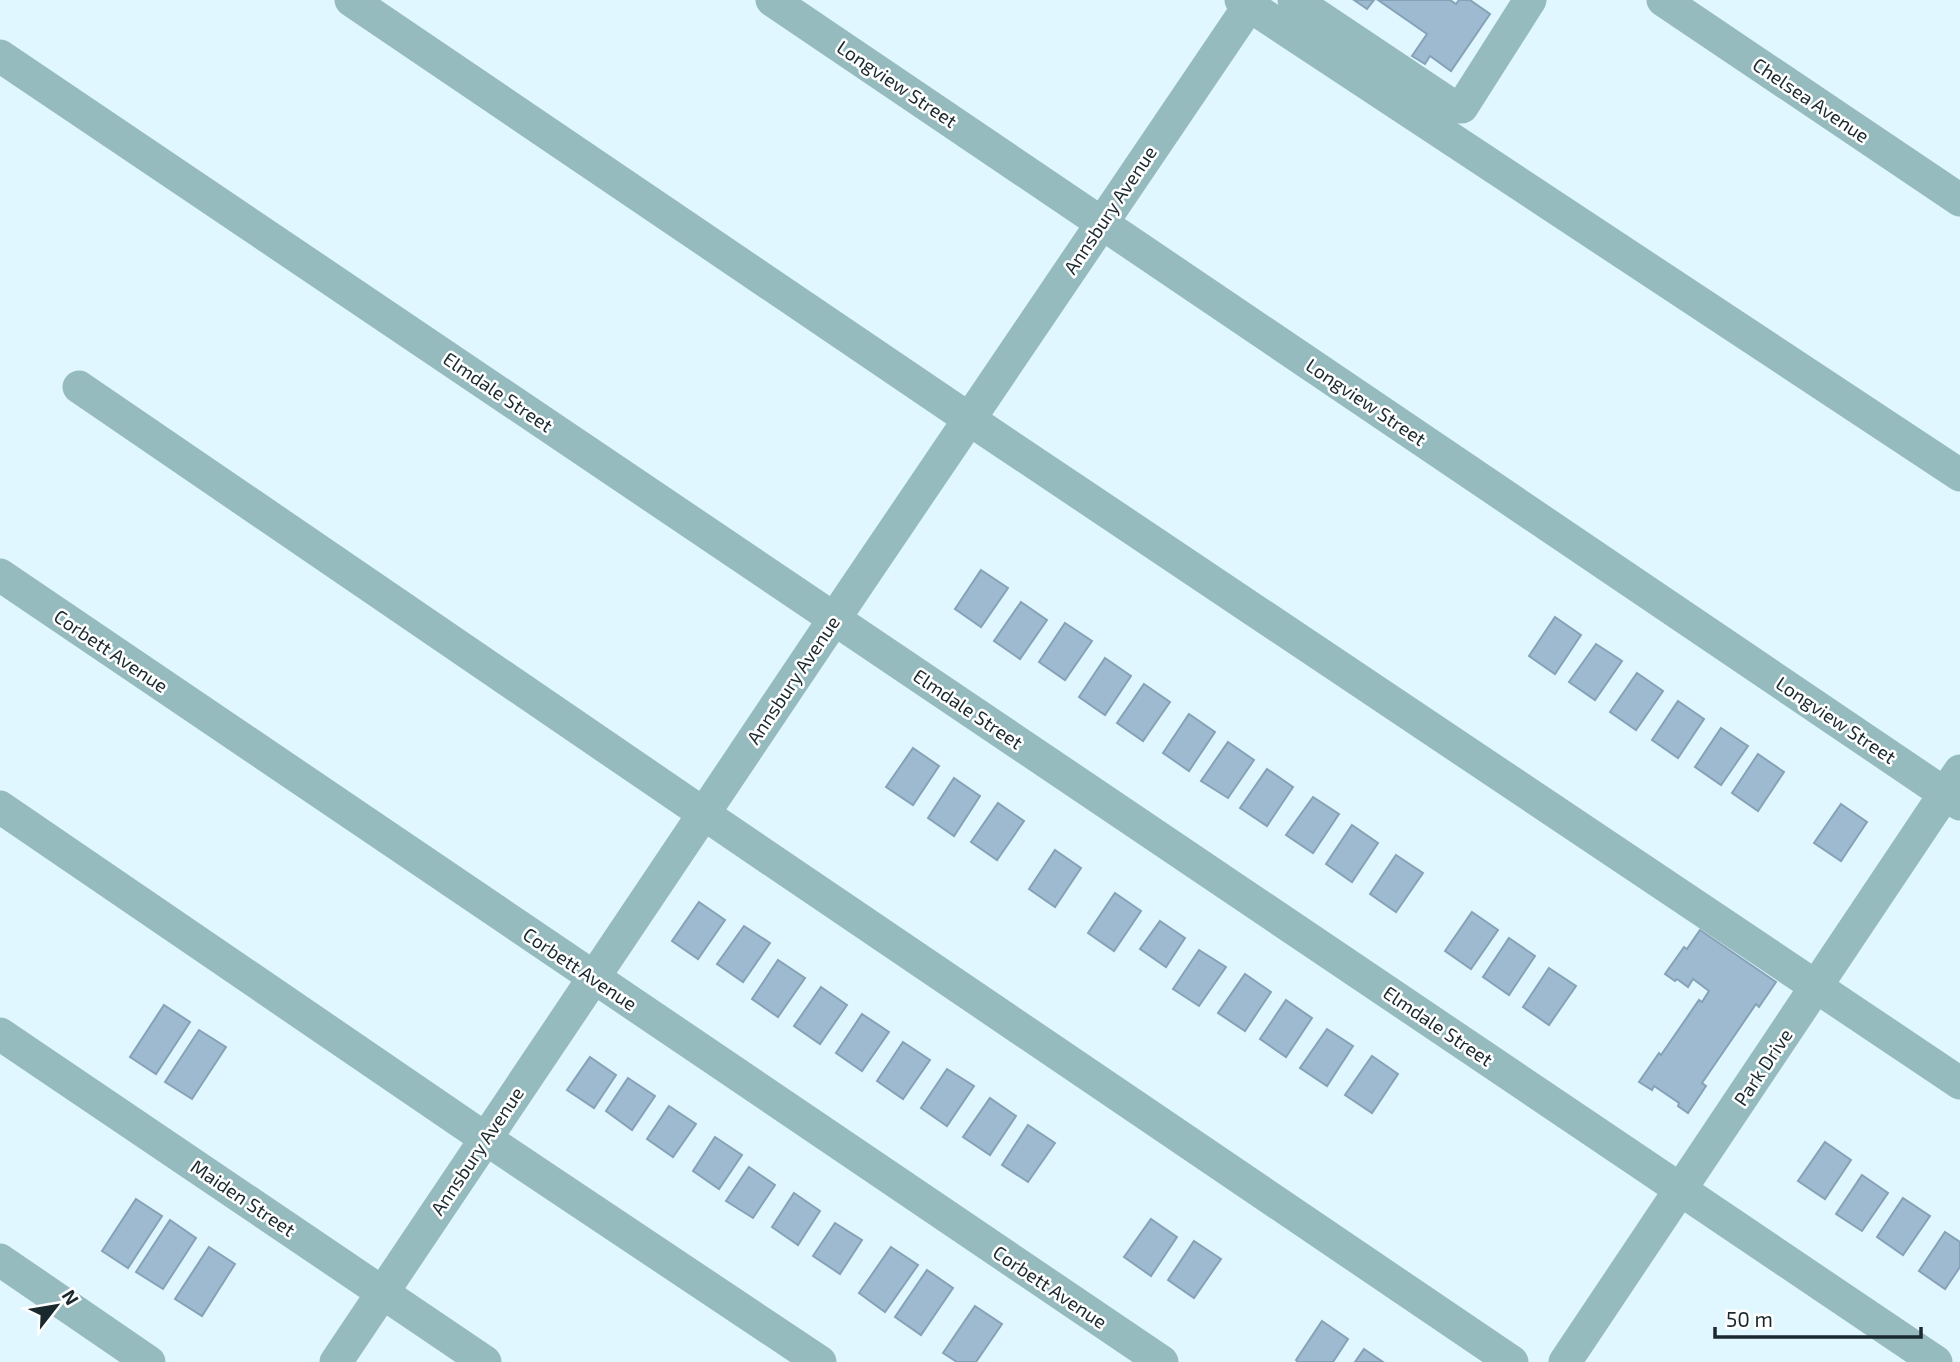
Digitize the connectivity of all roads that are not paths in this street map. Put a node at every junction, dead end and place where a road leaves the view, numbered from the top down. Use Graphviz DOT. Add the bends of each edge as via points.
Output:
graph roads {
  1 [pos="351,0"];
  2 [pos="772,0"];
  3 [pos="1294,0"];
  4 [pos="1530,0"];
  5 [pos="1663,0"];
  6 [pos="1247,2"];
  7 [pos="0,56"];
  8 [pos="1960,200"];
  9 [pos="1102,223"];
  10 [pos="79,387"];
  11 [pos="969,419"];
  12 [pos="1960,475"];
  13 [pos="0,575"];
  14 [pos="834,619"];
  15 [pos="1955,790"];
  16 [pos="0,807"];
  17 [pos="704,814"];
  18 [pos="593,978"];
  19 [pos="1817,985"];
  20 [pos="0,1034"];
  21 [pos="1960,1083"];
  22 [pos="486,1139"];
  23 [pos="1681,1189"];
  24 [pos="0,1260"];
  25 [pos="383,1293"];
  26 [pos="149,1362"];
  27 [pos="336,1362"];
  28 [pos="485,1362"];
  29 [pos="820,1362"];
  30 [pos="1161,1362"];
  31 [pos="1512,1362"];
  32 [pos="1566,1362"];
  33 [pos="1936,1362"];
  1 -- 11 [label="street"];
  2 -- 9 [label="street, Longview Street"];
  3 -- 4 [label="street" via="1454,107 1462,107"];
  5 -- 8 [label="street, Chelsea Avenue"];
  6 -- 9 [label="street, Annsbury Avenue"];
  6 -- 12 [label="street"];
  7 -- 14 [label="street, Elmdale Street"];
  9 -- 11 [label="street, Annsbury Avenue"];
  9 -- 15 [label="street, Longview Street"];
  10 -- 17 [label="street"];
  11 -- 14 [label="street, Annsbury Avenue"];
  11 -- 19 [label="street"];
  13 -- 18 [label="street, Corbett Avenue"];
  14 -- 17 [label="street, Annsbury Avenue"];
  14 -- 23 [label="street, Elmdale Street"];
  15 -- 19 [label="street, Park Drive"];
  16 -- 22 [label="street"];
  17 -- 18 [label="street, Annsbury Avenue"];
  17 -- 31 [label="street"];
  18 -- 22 [label="street, Annsbury Avenue"];
  18 -- 30 [label="street, Corbett Avenue"];
  19 -- 21 [label="street"];
  19 -- 23 [label="street, Park Drive"];
  20 -- 25 [label="street, Maiden Street"];
  22 -- 25 [label="street, Annsbury Avenue"];
  22 -- 29 [label="street"];
  23 -- 32 [label="street, Park Drive"];
  23 -- 33 [label="street, Elmdale Street"];
  24 -- 26 [label="street"];
  25 -- 27 [label="street, Annsbury Avenue"];
  25 -- 28 [label="street, Maiden Street"];
}
